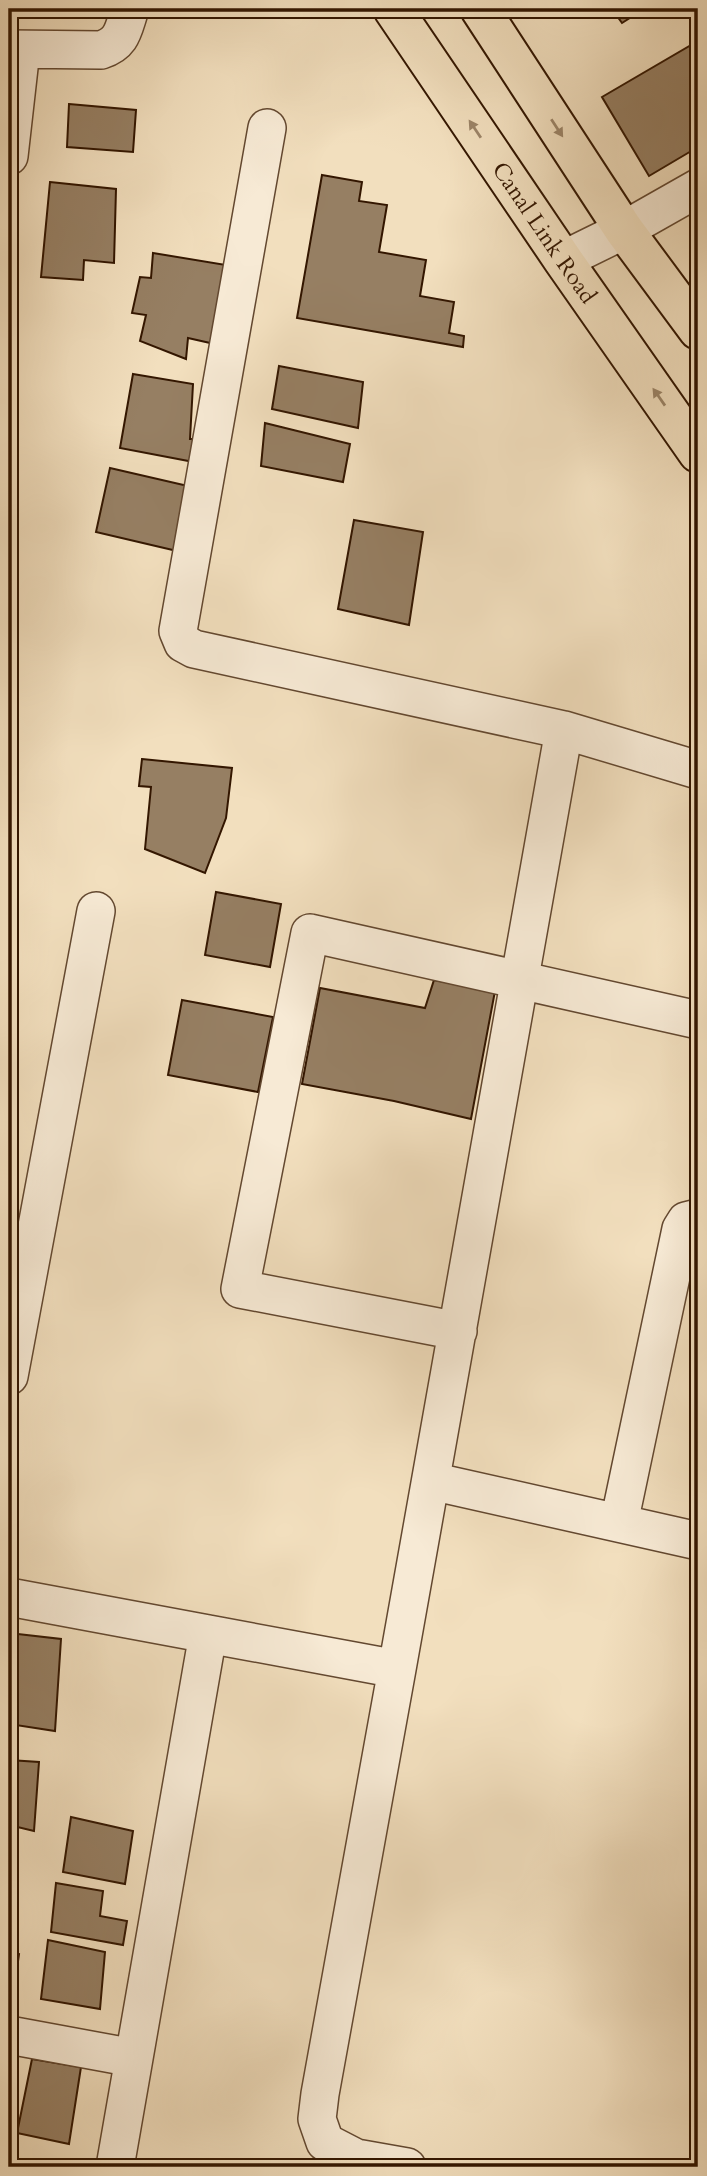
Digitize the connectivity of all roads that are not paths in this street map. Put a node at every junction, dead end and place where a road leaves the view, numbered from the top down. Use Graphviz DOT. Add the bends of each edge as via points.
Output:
graph roads {
  1 [pos="130,9"];
  2 [pos="393,9"];
  3 [pos="480,9"];
  4 [pos="15,49"];
  5 [pos="267,128"];
  6 [pos="9,156"];
  7 [pos="698,188"];
  8 [pos="624,230"];
  9 [pos="563,260"];
  10 [pos="698,330"];
  11 [pos="698,453"];
  12 [pos="564,730"];
  13 [pos="698,770"];
  14 [pos="96,911"];
  15 [pos="521,982"];
  16 [pos="698,1020"];
  17 [pos="698,1218"];
  18 [pos="458,1331"];
  19 [pos="9,1376"];
  20 [pos="431,1481"];
  21 [pos="620,1523"];
  22 [pos="698,1541"];
  23 [pos="9,1597"];
  24 [pos="208,1634"];
  25 [pos="397,1669"];
  26 [pos="9,2035"];
  27 [pos="134,2058"];
  28 [pos="116,2167"];
  29 [pos="407,2167"];
  1 -- 4 [label="street" via="119,40 101,50"];
  9 -- 2 [label="main road, Canal Link Road, one-way"];
  3 -- 8 [label="main road, one-way"];
  4 -- 6 [label="street"];
  5 -- 12 [label="street" via="178,631 183,643"];
  7 -- 8 [label="street"];
  8 -- 9 [label="street"];
  8 -- 10 [label="main road"];
  11 -- 9 [label="main road, Canal Link Road, one-way"];
  12 -- 13 [label="street"];
  12 -- 15 [label="street"];
  14 -- 19 [label="street"];
  15 -- 16 [label="street"];
  15 -- 18 [label="street"];
  15 -- 18 [label="street" via="310,933 240,1289"];
  17 -- 21 [label="street" via="686,1221 681,1229"];
  18 -- 20 [label="street"];
  20 -- 21 [label="street"];
  20 -- 25 [label="street"];
  21 -- 22 [label="street"];
  23 -- 24 [label="street"];
  24 -- 25 [label="street"];
  24 -- 27 [label="street"];
  25 -- 29 [label="street" via="317,2119 325,2142 356,2158"];
  26 -- 27 [label="street"];
  27 -- 28 [label="street"];
}
